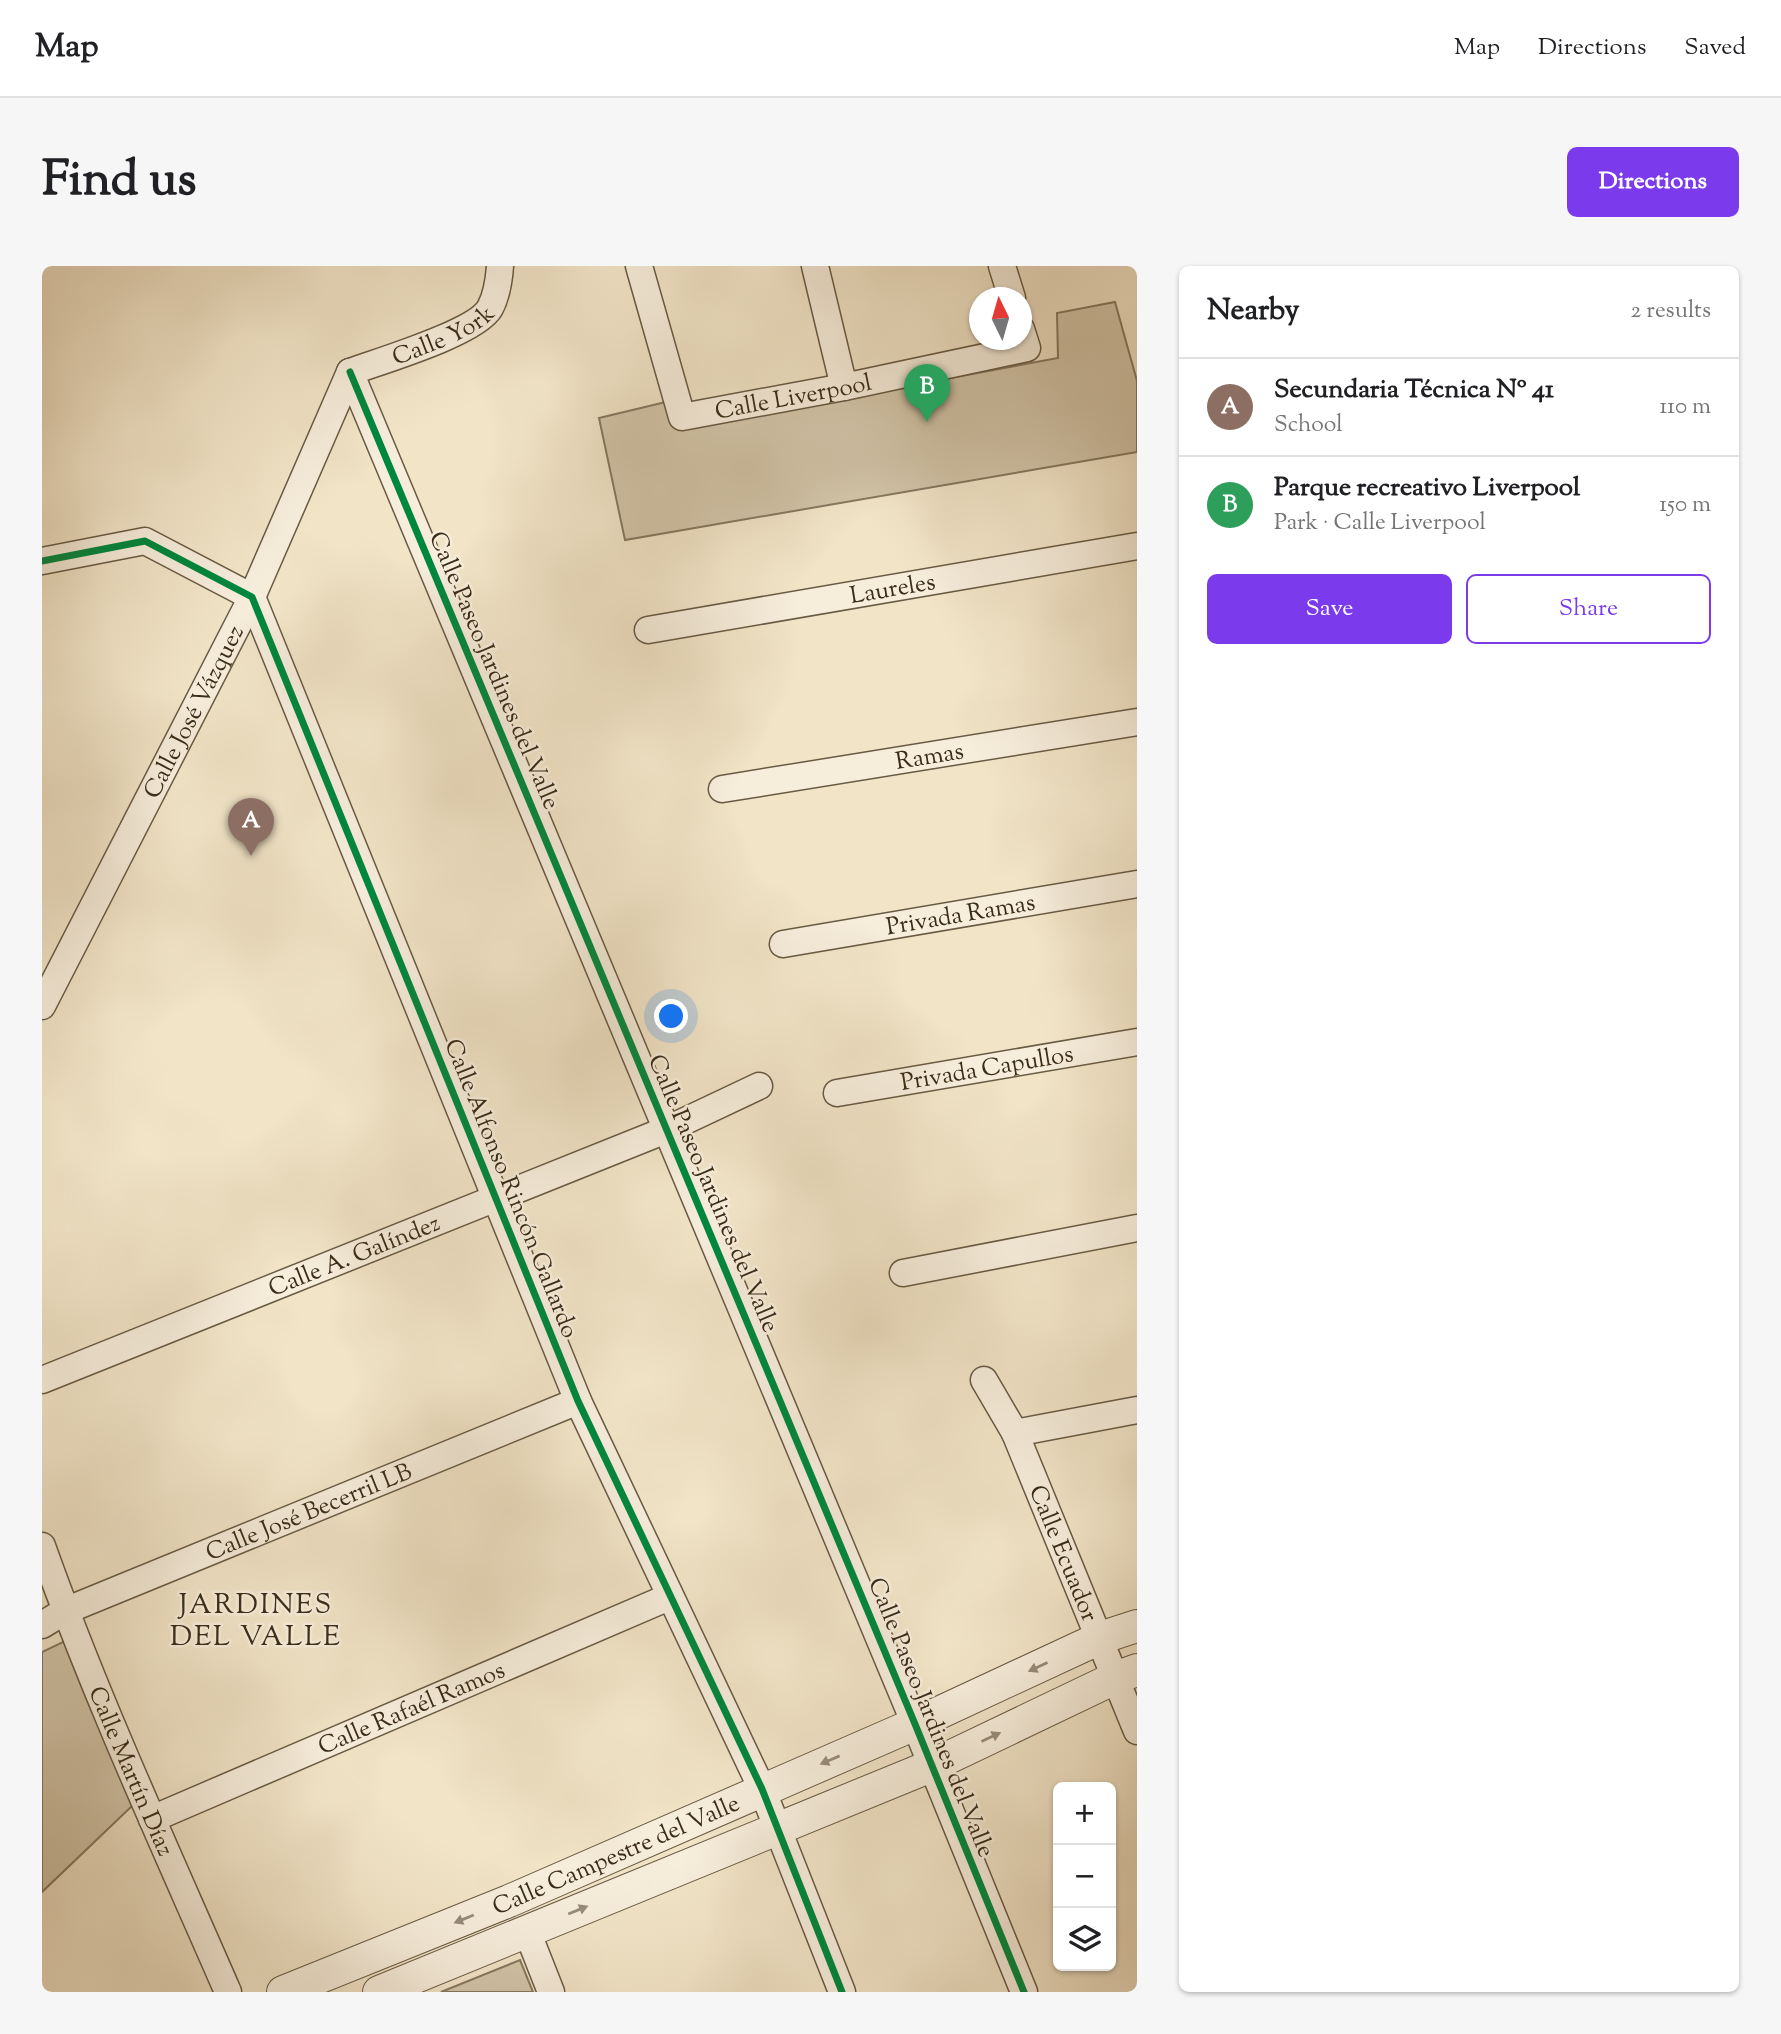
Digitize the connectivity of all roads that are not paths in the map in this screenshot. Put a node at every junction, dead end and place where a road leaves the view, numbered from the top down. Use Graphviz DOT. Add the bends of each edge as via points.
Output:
graph roads {
  1 [pos="500,266"];
  2 [pos="639,266"];
  3 [pos="815,266"];
  4 [pos="1002,266"];
  5 [pos="1009,287"];
  6 [pos="980,350"];
  7 [pos="350,372"];
  8 [pos="844,387"];
  9 [pos="1137,546"];
  10 [pos="42,561"];
  11 [pos="252,597"];
  12 [pos="648,630"];
  13 [pos="1137,722"];
  14 [pos="722,789"];
  15 [pos="1137,884"];
  16 [pos="783,944"];
  17 [pos="42,1006"];
  18 [pos="1137,1042"];
  19 [pos="759,1086"];
  20 [pos="837,1093"];
  21 [pos="666,1130"];
  22 [pos="495,1198"];
  23 [pos="1137,1228"];
  24 [pos="902,1273"];
  25 [pos="42,1380"];
  26 [pos="984,1380"];
  27 [pos="578,1401"];
  28 [pos="1137,1410"];
  29 [pos="1015,1433"];
  30 [pos="42,1546"];
  31 [pos="669,1597"];
  32 [pos="65,1611"];
  33 [pos="42,1625"];
  34 [pos="1137,1626"];
  35 [pos="1100,1638"];
  36 [pos="1126,1674"];
  37 [pos="915,1724"];
  38 [pos="1137,1731"];
  39 [pos="931,1766"];
  40 [pos="762,1789"];
  41 [pos="152,1819"];
  42 [pos="779,1829"];
  43 [pos="527,1931"];
  44 [pos="228,1992"];
  45 [pos="283,1992"];
  46 [pos="379,1992"];
  47 [pos="551,1992"];
  48 [pos="842,1992"];
  49 [pos="1024,1992"];
  1 -- 7 [label="street, Calle York" via="489,310 464,329"];
  2 -- 8 [label="street, Calle Liverpool" via="682,417"];
  3 -- 8 [label="street"];
  4 -- 5 [label="street"];
  6 -- 8 [label="street, Calle Liverpool"];
  7 -- 11 [label="street, Calle José Vázquez"];
  7 -- 21 [label="street, Calle Paseo Jardines del Valle"];
  9 -- 12 [label="street, Laureles"];
  10 -- 11 [label="street" via="145,541"];
  11 -- 17 [label="street, Calle José Vázquez"];
  11 -- 22 [label="street, Calle Alfonso Rincón Gallardo"];
  13 -- 14 [label="street, Ramas"];
  15 -- 16 [label="street, Privada Ramas"];
  18 -- 20 [label="street, Privada Capullos"];
  19 -- 21 [label="street, Calle A. Galíndez"];
  21 -- 22 [label="street, Calle A. Galíndez"];
  21 -- 37 [label="street, Calle Paseo Jardines del Valle"];
  22 -- 25 [label="street, Calle A. Galíndez"];
  22 -- 27 [label="street, Calle Alfonso Rincón Gallardo"];
  23 -- 24 [label="street"];
  26 -- 29 [label="street, Calle Ecuador"];
  27 -- 31 [label="street, Calle Alfonso Rincón Gallardo"];
  27 -- 32 [label="street, Calle José Becerril LB"];
  28 -- 29 [label="street"];
  29 -- 35 [label="street, Calle Ecuador"];
  30 -- 32 [label="street, Calle Martín Díaz"];
  31 -- 40 [label="street, Calle Alfonso Rincón Gallardo"];
  31 -- 41 [label="street, Calle Rafaél Ramos"];
  32 -- 33 [label="street, Calle José Becerril LB"];
  32 -- 41 [label="street, Calle Martín Díaz"];
  34 -- 35 [label="street, Calle Campestre del Valle"];
  35 -- 36 [label="street, Calle Ecuador"];
  35 -- 37 [label="street, Calle Campestre del Valle, one-way"];
  36 -- 38 [label="street, Calle Ecuador"];
  39 -- 36 [label="street, Calle Campestre del Valle, one-way"];
  37 -- 39 [label="street, Calle Paseo Jardines del Valle"];
  37 -- 40 [label="street, Calle Campestre del Valle, one-way"];
  39 -- 42 [label="street, Calle Campestre del Valle"];
  39 -- 49 [label="street, Calle Paseo Jardines del Valle"];
  40 -- 42 [label="street, Calle Alfonso Rincón Gallardo"];
  40 -- 45 [label="street, Calle Campestre del Valle, one-way" via="509,1901"];
  41 -- 44 [label="street, Calle Martín Díaz"];
  43 -- 42 [label="street, Calle Campestre del Valle, one-way"];
  42 -- 48 [label="street, Calle Alfonso Rincón Gallardo"];
  43 -- 46 [label="street, Calle Campestre del Valle"];
  43 -- 47 [label="street"];
}
